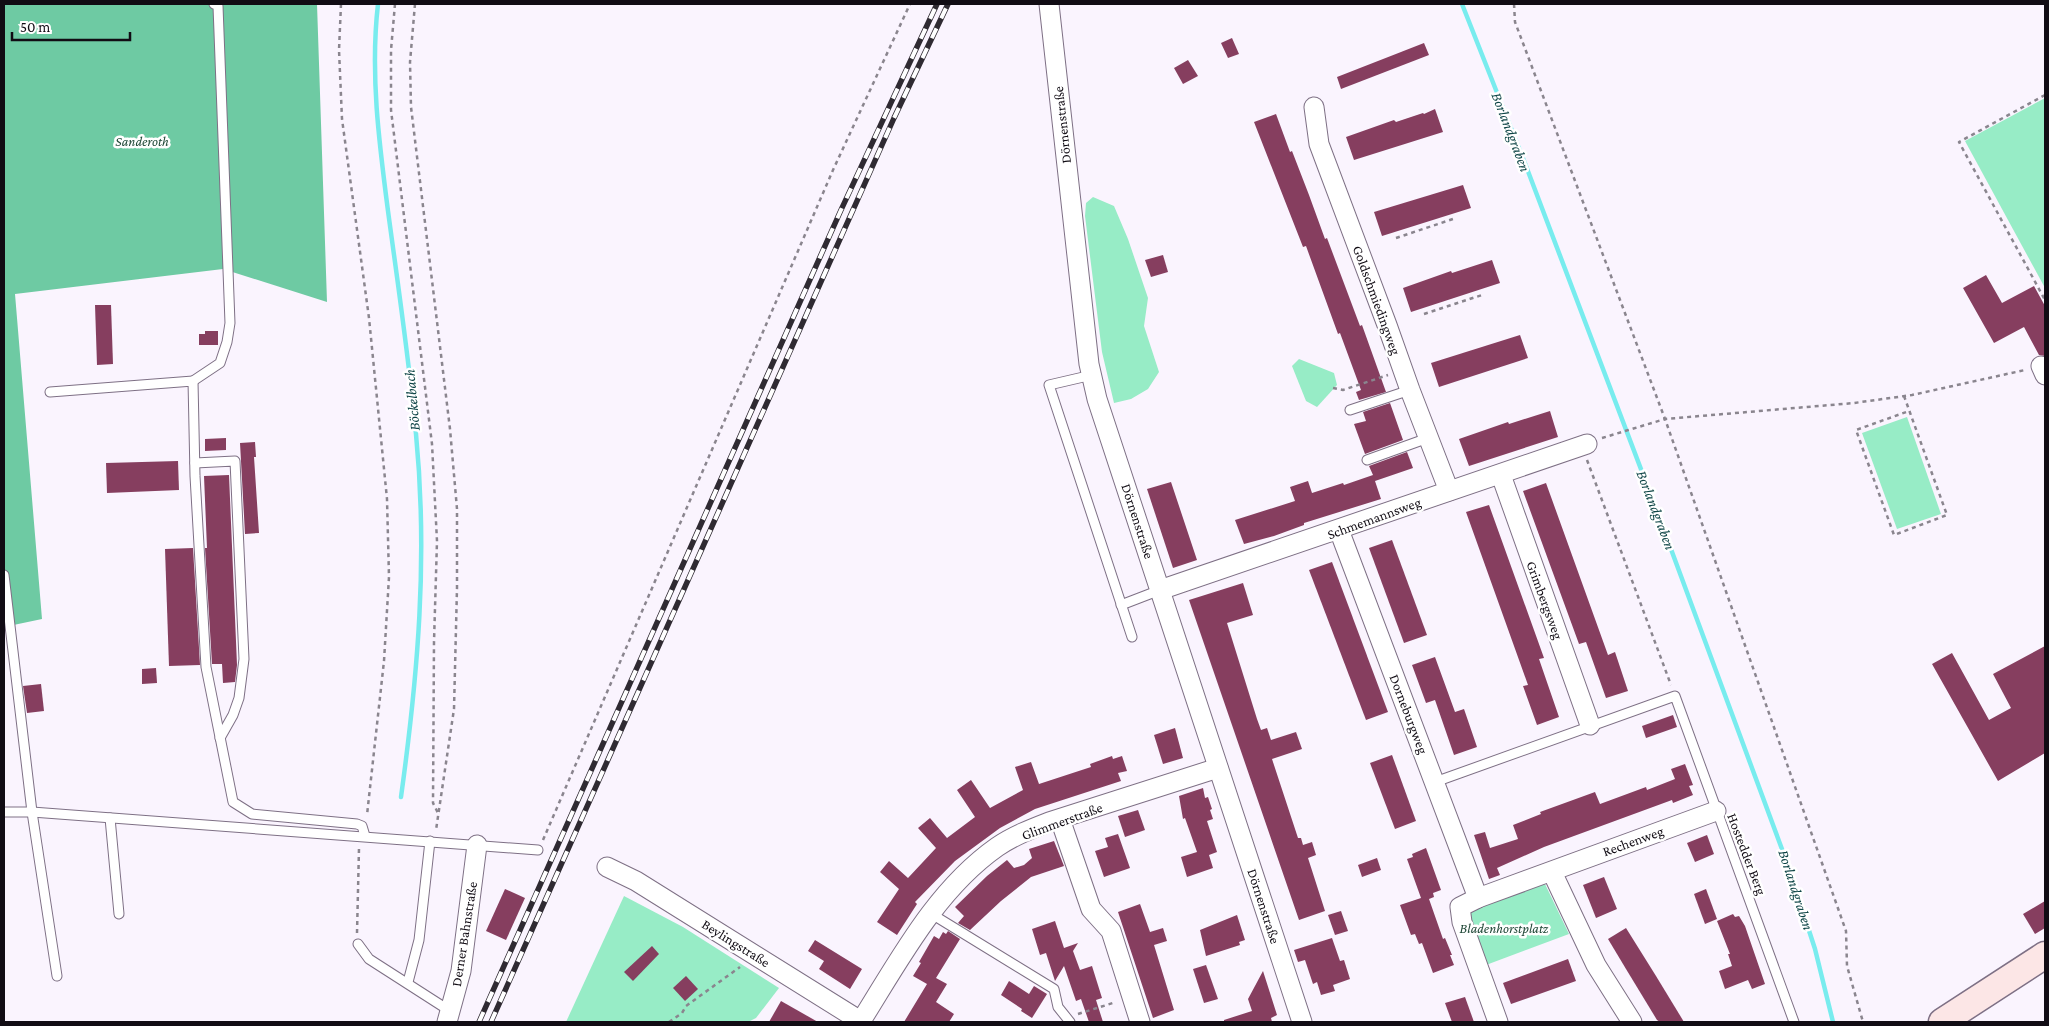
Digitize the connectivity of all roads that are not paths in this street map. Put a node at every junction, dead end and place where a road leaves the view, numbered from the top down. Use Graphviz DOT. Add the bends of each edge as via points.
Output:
graph roads {
  1 [pos="214,4"];
  2 [pos="1049,4"];
  3 [pos="1314,107"];
  4 [pos="1092,375"];
  5 [pos="193,381"];
  6 [pos="1410,390"];
  7 [pos="50,392"];
  8 [pos="1350,410"];
  9 [pos="1428,438"];
  10 [pos="1584,445"];
  11 [pos="1367,460"];
  12 [pos="195,463"];
  13 [pos="1500,475"];
  14 [pos="1449,491"];
  15 [pos="1339,530"];
  16 [pos="4,575"];
  17 [pos="1160,590"];
  18 [pos="1121,605"];
  19 [pos="1132,637"];
  20 [pos="1590,725"];
  21 [pos="220,738"];
  22 [pos="1218,768"];
  23 [pos="1435,782"];
  24 [pos="1716,811"];
  25 [pos="4,812"];
  26 [pos="32,812"];
  27 [pos="110,818"];
  28 [pos="1060,819"];
  29 [pos="363,836"];
  30 [pos="432,842"];
  31 [pos="477,845"];
  32 [pos="538,850"];
  33 [pos="607,867"];
  34 [pos="1552,872"];
  35 [pos="1478,898"];
  36 [pos="930,913"];
  37 [pos="119,914"];
  38 [pos="358,944"];
  39 [pos="2045,955"];
  40 [pos="57,976"];
  41 [pos="408,982"];
  42 [pos="448,1016"];
  43 [pos="1068,1020"];
  44 [pos="862,1022"];
  45 [pos="1140,1022"];
  46 [pos="1302,1022"];
  47 [pos="1498,1022"];
  48 [pos="1632,1022"];
  49 [pos="1794,1022"];
  50 [pos="1942,1022"];
  1 -- 5 [label="lane" via="218,6 230,324 220,363"];
  2 -- 4 [label="street, Dörnenstraße"];
  3 -- 6 [label="street, Goldschmiedingweg" via="1319,144"];
  4 -- 17 [label="street, Dörnenstraße"];
  4 -- 18 [label="lane" via="1049,385"];
  5 -- 7 [label="lane"];
  5 -- 12 [label="lane"];
  6 -- 8 [label="lane"];
  6 -- 9 [label="street, Goldschmiedingweg"];
  9 -- 11 [label="lane"];
  9 -- 14 [label="street, Goldschmiedingweg"];
  10 -- 13 [label="street, Schmemannsweg"];
  12 -- 21 [label="lane" via="206,667"];
  12 -- 21 [label="lane" via="235,461 244,659 239,698"];
  13 -- 14 [label="street, Schmemannsweg"];
  13 -- 20 [label="street, Grimbergsweg"];
  14 -- 15 [label="street, Schmemannsweg"];
  15 -- 17 [label="street, Schmemannsweg"];
  15 -- 23 [label="street, Dorneburgweg"];
  16 -- 26 [label="lane"];
  17 -- 18 [label="lane"];
  17 -- 22 [label="street, Dörnenstraße"];
  18 -- 19 [label="lane"];
  20 -- 23 [label="lane"];
  20 -- 24 [label="lane, Hostedder Berg" via="1675,696"];
  21 -- 29 [label="lane" via="233,802 252,814 357,824 362,826"];
  22 -- 28 [label="street, Glimmerstraße"];
  22 -- 46 [label="street, Dörnenstraße"];
  23 -- 35 [label="street, Dorneburgweg"];
  24 -- 34 [label="street, Rechenweg"];
  24 -- 49 [label="lane, Hostedder Berg"];
  25 -- 26 [label="lane"];
  26 -- 27 [label="lane"];
  26 -- 40 [label="lane"];
  27 -- 29 [label="lane"];
  27 -- 37 [label="lane"];
  28 -- 36 [label="street, Glimmerstraße" via="1025,832 998,847 952,887"];
  28 -- 45 [label="street" via="1091,909 1111,931"];
  29 -- 30 [label="lane"];
  30 -- 31 [label="lane"];
  30 -- 41 [label="lane" via="419,940"];
  31 -- 32 [label="lane"];
  31 -- 42 [label="street, Derner Bahnstraße" via="461,972"];
  33 -- 44 [label="street, Beylingstraße" via="636,881"];
  34 -- 35 [label="street"];
  34 -- 48 [label="street" via="1596,965"];
  35 -- 47 [label="street" via="1460,907 1460,913"];
  36 -- 43 [label="lane" via="1054,989 1058,1007"];
  36 -- 44 [label="street, Glimmerstraße"];
  38 -- 41 [label="lane" via="369,958"];
  39 -- 50 [label="main road"];
  41 -- 42 [label="lane"];
}
